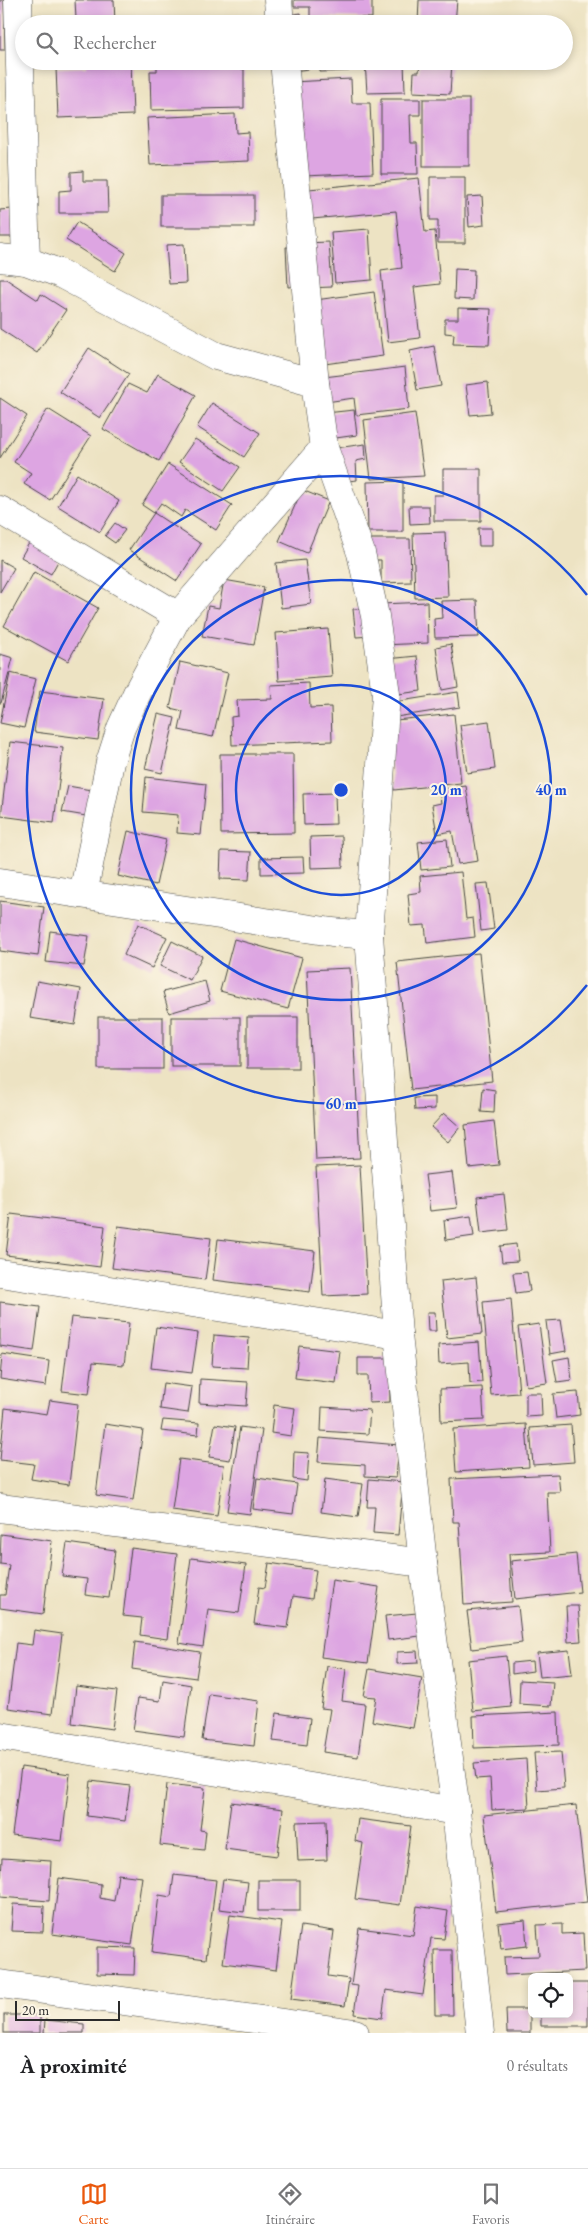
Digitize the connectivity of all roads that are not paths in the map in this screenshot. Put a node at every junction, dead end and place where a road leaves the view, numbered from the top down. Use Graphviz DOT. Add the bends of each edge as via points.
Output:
graph roads {
  1 [pos="18,0"];
  2 [pos="278,0"];
  3 [pos="18,15"];
  4 [pos="279,15"];
  5 [pos="17,70"];
  6 [pos="285,70"];
  7 [pos="13,260"];
  8 [pos="315,383"];
  9 [pos="324,448"];
  10 [pos="0,510"];
  11 [pos="178,616"];
  12 [pos="0,882"];
  13 [pos="83,894"];
  14 [pos="369,935"];
  15 [pos="0,1273"];
  16 [pos="398,1335"];
  17 [pos="0,1508"];
  18 [pos="422,1563"];
  19 [pos="0,1736"];
  20 [pos="456,1811"];
  21 [pos="0,1984"];
  22 [pos="355,2033"];
  23 [pos="480,2033"];
  1 -- 3 [label="street"];
  2 -- 4 [label="street"];
  5 -- 7 [label="street"];
  6 -- 8 [label="street"];
  7 -- 8 [label="street" via="59,273 216,356"];
  8 -- 9 [label="street"];
  9 -- 11 [label="street"];
  9 -- 14 [label="street" via="361,553 375,616 386,694"];
  10 -- 11 [label="street"];
  11 -- 13 [label="street" via="121,728 110,762"];
  12 -- 13 [label="street"];
  13 -- 14 [label="street"];
  14 -- 16 [label="street"];
  15 -- 16 [label="street"];
  16 -- 18 [label="street"];
  17 -- 18 [label="street"];
  18 -- 20 [label="street"];
  19 -- 20 [label="street"];
  20 -- 23 [label="street"];
  21 -- 22 [label="street"];
}
